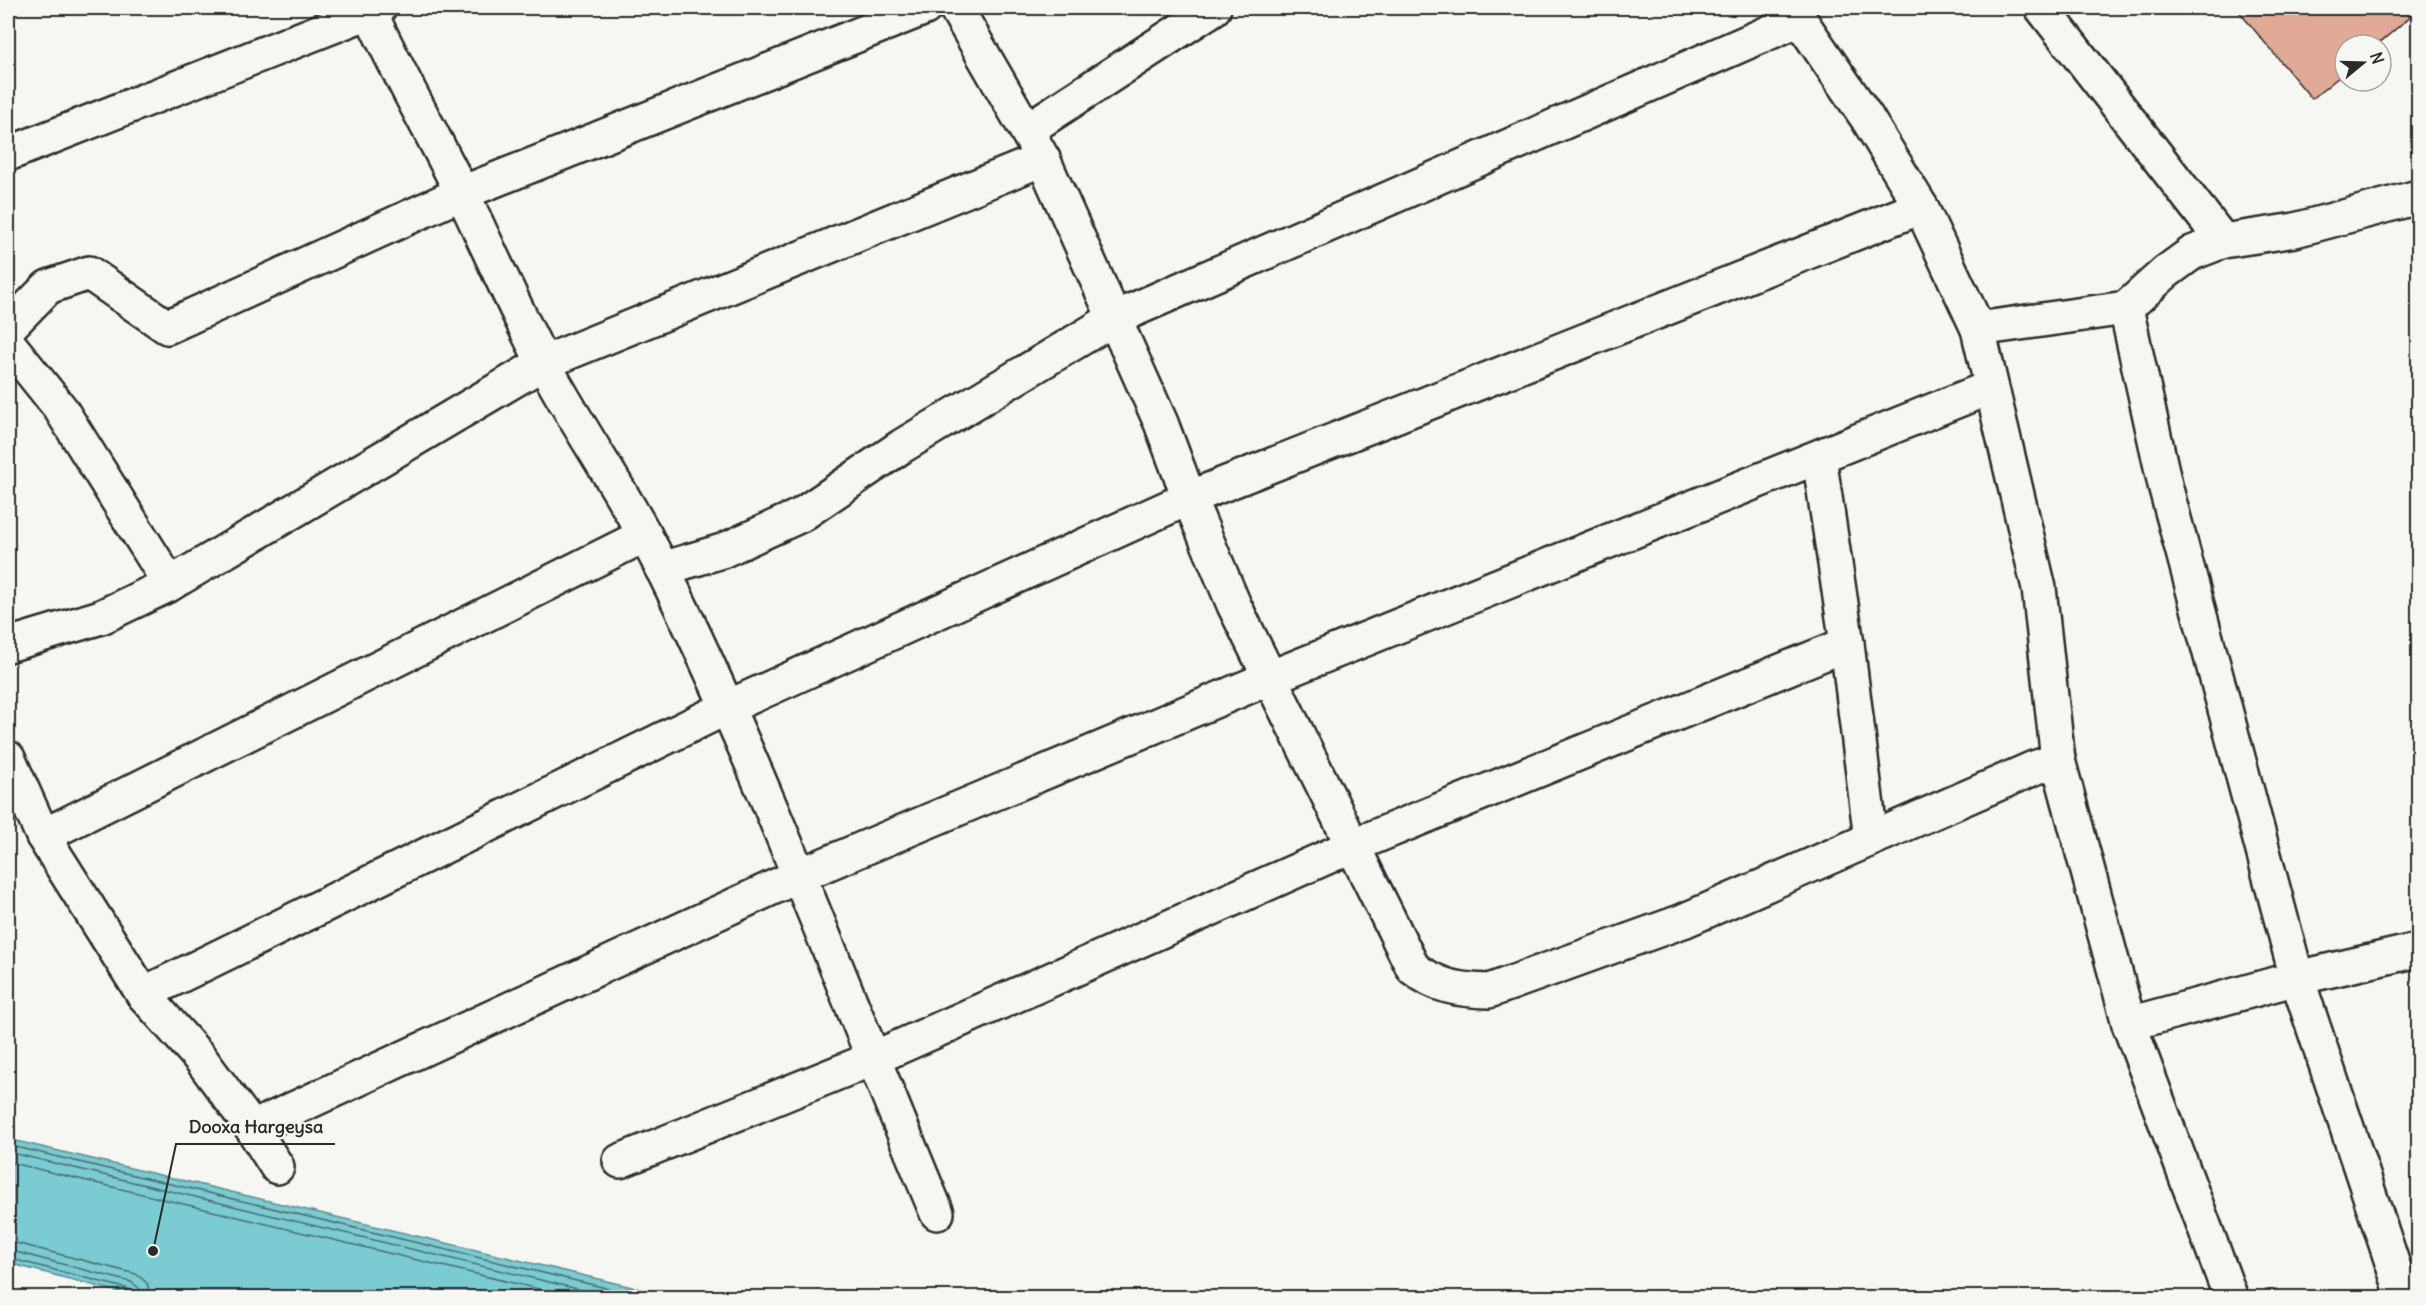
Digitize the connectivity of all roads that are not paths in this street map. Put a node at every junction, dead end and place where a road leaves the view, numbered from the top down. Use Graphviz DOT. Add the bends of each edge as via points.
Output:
graph roads {
  1 [pos="925,8"];
  2 [pos="956,8"];
  3 [pos="2042,8"];
  4 [pos="372,9"];
  5 [pos="1201,11"];
  6 [pos="1796,13"];
  7 [pos="1026,130"];
  8 [pos="8,154"];
  9 [pos="1042,159"];
  10 [pos="462,193"];
  11 [pos="2418,197"];
  12 [pos="1921,207"];
  13 [pos="2223,241"];
  14 [pos="2126,308"];
  15 [pos="1115,318"];
  16 [pos="8,328"];
  17 [pos="1978,329"];
  18 [pos="8,343"];
  19 [pos="543,363"];
  20 [pos="1991,387"];
  21 [pos="1819,457"];
  22 [pos="1189,498"];
  23 [pos="645,535"];
  24 [pos="662,568"];
  25 [pos="170,584"];
  26 [pos="1847,644"];
  27 [pos="8,645"];
  28 [pos="1269,678"];
  29 [pos="728,707"];
  30 [pos="8,758"];
  31 [pos="2058,760"];
  32 [pos="43,836"];
  33 [pos="1871,839"];
  34 [pos="1352,846"];
  35 [pos="800,875"];
  36 [pos="2418,950"];
  37 [pos="2297,978"];
  38 [pos="143,994"];
  39 [pos="2129,1024"];
  40 [pos="872,1059"];
  41 [pos="252,1128"];
  42 [pos="620,1161"];
  43 [pos="277,1167"];
  44 [pos="937,1213"];
  45 [pos="2232,1298"];
  46 [pos="2404,1298"];
  1 -- 10 [label="street"];
  2 -- 7 [label="street"];
  3 -- 13 [label="street"];
  4 -- 8 [label="street"];
  4 -- 10 [label="street"];
  5 -- 7 [label="street"];
  6 -- 12 [label="street"];
  6 -- 15 [label="street"];
  7 -- 9 [label="street"];
  9 -- 15 [label="street"];
  9 -- 19 [label="street"];
  10 -- 16 [label="street" via="167,327 89,273 48,287"];
  10 -- 19 [label="street"];
  11 -- 13 [label="street" via="2295,230"];
  12 -- 17 [label="street"];
  12 -- 22 [label="street"];
  13 -- 14 [label="street" via="2192,253"];
  14 -- 17 [label="street"];
  14 -- 37 [label="street" via="2165,485"];
  15 -- 22 [label="street"];
  15 -- 24 [label="street" via="902,446 801,515 722,551"];
  17 -- 20 [label="street"];
  18 -- 25 [label="street" via="60,408"];
  19 -- 23 [label="street"];
  19 -- 25 [label="street"];
  20 -- 21 [label="street"];
  20 -- 31 [label="street" via="2039,588"];
  21 -- 26 [label="street"];
  21 -- 28 [label="street"];
  22 -- 28 [label="street"];
  22 -- 29 [label="street"];
  23 -- 24 [label="street"];
  23 -- 32 [label="street"];
  24 -- 29 [label="street"];
  25 -- 27 [label="street" via="101,617"];
  26 -- 33 [label="street"];
  26 -- 34 [label="street"];
  28 -- 34 [label="street"];
  28 -- 35 [label="street"];
  29 -- 35 [label="street"];
  29 -- 38 [label="street"];
  30 -- 32 [label="street"];
  31 -- 33 [label="street"];
  31 -- 39 [label="street"];
  32 -- 38 [label="street"];
  33 -- 34 [label="street" via="1683,921 1489,991 1459,990 1430,981 1413,968"];
  34 -- 40 [label="street"];
  35 -- 40 [label="street"];
  35 -- 41 [label="street"];
  36 -- 37 [label="street"];
  37 -- 39 [label="street"];
  37 -- 46 [label="street"];
  38 -- 41 [label="street" via="200,1058"];
  39 -- 45 [label="street"];
  40 -- 42 [label="street"];
  40 -- 44 [label="street"];
  41 -- 43 [label="street"];
}
